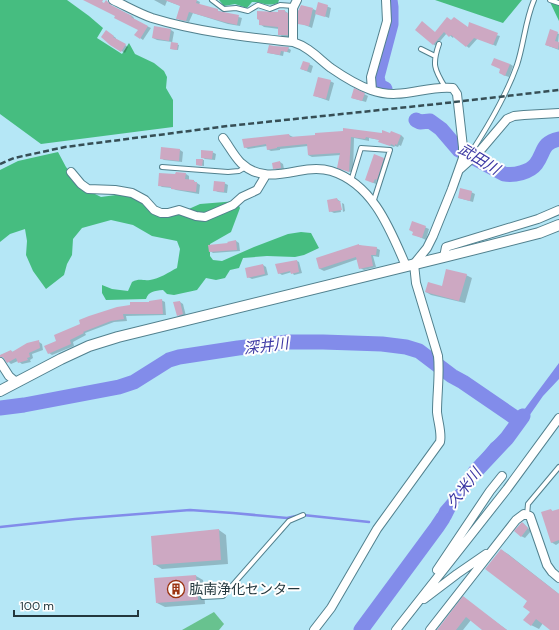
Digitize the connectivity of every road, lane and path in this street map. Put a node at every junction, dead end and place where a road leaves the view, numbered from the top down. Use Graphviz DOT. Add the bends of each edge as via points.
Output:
graph roads {
  1 [pos="113,0"];
  2 [pos="212,0"];
  3 [pos="386,0"];
  4 [pos="534,0"];
  5 [pos="550,0"];
  6 [pos="296,3"];
  7 [pos="559,3"];
  8 [pos="293,42"];
  9 [pos="439,44"];
  10 [pos="421,49"];
  11 [pos="435,56"];
  12 [pos="445,87"];
  13 [pos="372,90"];
  14 [pos="559,113"];
  15 [pos="223,138"];
  16 [pos="162,167"];
  17 [pos="247,167"];
  18 [pos="460,170"];
  19 [pos="72,172"];
  20 [pos="266,175"];
  21 [pos="351,182"];
  22 [pos="373,203"];
  23 [pos="559,210"];
  24 [pos="559,225"];
  25 [pos="444,257"];
  26 [pos="410,265"];
  27 [pos="0,362"];
  28 [pos="16,382"];
  29 [pos="0,391"];
  30 [pos="559,418"];
  31 [pos="559,467"];
  32 [pos="502,476"];
  33 [pos="527,515"];
  34 [pos="303,516"];
  35 [pos="495,547"];
  36 [pos="559,578"];
  37 [pos="203,597"];
  38 [pos="414,607"];
  39 [pos="314,630"];
  40 [pos="396,630"];
  41 [pos="430,630"];
  1 -- 8 [label="street" via="151,17 200,30"];
  2 -- 6 [label="lane" via="224,9 248,11 258,5 270,9"];
  3 -- 13 [label="street" via="387,21 371,77"];
  4 -- 18 [label="lane" via="517,64 508,86 489,124"];
  5 -- 7 [label="lane"];
  6 -- 8 [label="street"];
  8 -- 13 [label="street" via="301,44 352,82"];
  9 -- 11 [label="lane"];
  10 -- 11 [label="lane"];
  11 -- 12 [label="lane" via="436,71"];
  12 -- 13 [label="street" via="399,95"];
  12 -- 18 [label="street" via="453,88 457,94 463,147"];
  14 -- 18 [label="street" via="514,116 507,119"];
  15 -- 17 [label="street" via="240,162"];
  16 -- 17 [label="lane" via="228,172"];
  17 -- 20 [label="street"];
  18 -- 26 [label="street" via="427,248"];
  19 -- 20 [label="street" via="88,189 132,193 161,213 179,210 205,217 233,205 242,197 257,190"];
  20 -- 21 [label="street" via="309,169 330,171"];
  21 -- 22 [label="street" via="360,187"];
  21 -- 22 [label="lane" via="360,148 390,150"];
  22 -- 26 [label="street" via="385,219"];
  23 -- 25 [label="street" via="538,219 446,247"];
  24 -- 25 [label="street" via="539,233"];
  25 -- 26 [label="street"];
  26 -- 28 [label="street" via="118,337 89,346"];
  26 -- 39 [label="street" via="438,356 437,407 440,442 376,530 334,603"];
  27 -- 28 [label="street"];
  28 -- 29 [label="street"];
  30 -- 38 [label="street"];
  31 -- 33 [label="lane" via="528,504"];
  32 -- 40 [label="street"];
  33 -- 35 [label="street" via="524,514 516,520"];
  33 -- 36 [label="street" via="533,520 547,565"];
  34 -- 37 [label="lane" via="289,521 223,596"];
  35 -- 38 [label="street"];
  35 -- 41 [label="street"];
  38 -- 40 [label="street"];
}
